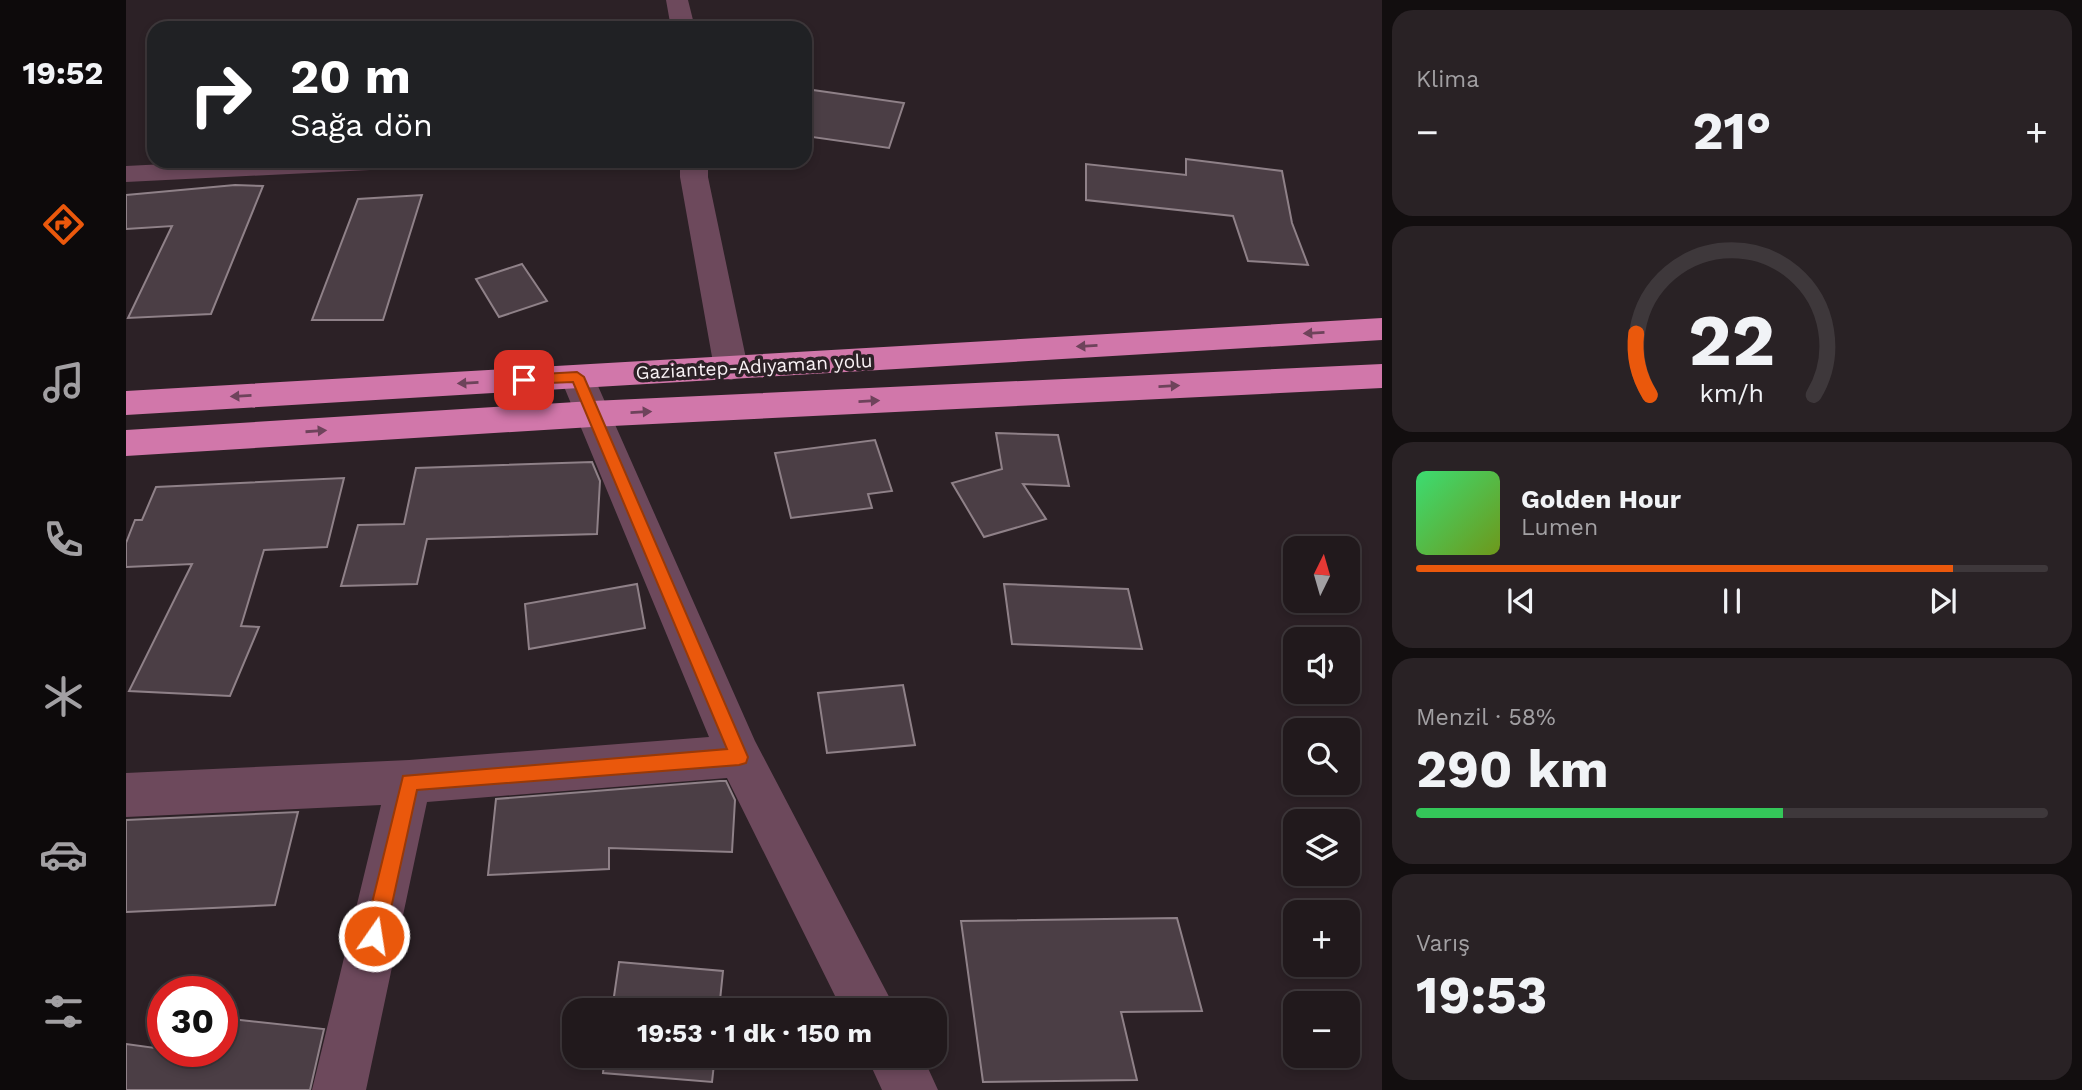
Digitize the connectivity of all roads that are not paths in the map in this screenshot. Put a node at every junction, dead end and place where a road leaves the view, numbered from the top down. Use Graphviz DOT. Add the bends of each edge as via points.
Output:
graph roads {
  1 [pos="677,0"];
  2 [pos="682,21"];
  3 [pos="248,168"];
  4 [pos="694,168"];
  5 [pos="126,174"];
  6 [pos="1382,329"];
  7 [pos="731,368"];
  8 [pos="1381,377"];
  9 [pos="585,395"];
  10 [pos="126,402"];
  11 [pos="126,443"];
  12 [pos="739,757"];
  13 [pos="410,782"];
  14 [pos="126,795"];
  15 [pos="864,998"];
  16 [pos="900,1068"];
  17 [pos="340,1090"];
  18 [pos="911,1090"];
  1 -- 2 [label="street"];
  3 -- 5 [label="street"];
  4 -- 7 [label="street"];
  6 -- 7 [label="highway, Gaziantep-Adıyaman yolu, one-way"];
  7 -- 9 [label="highway, Gaziantep-Adıyaman yolu"];
  9 -- 8 [label="highway, Gaziantep-Adıyaman yolu, one-way"];
  9 -- 10 [label="highway, Gaziantep-Adıyaman yolu, one-way"];
  11 -- 9 [label="highway, Gaziantep-Adıyaman yolu, one-way"];
  9 -- 12 [label="street"];
  12 -- 13 [label="street"];
  12 -- 15 [label="street"];
  13 -- 14 [label="street"];
  13 -- 17 [label="street"];
  16 -- 18 [label="street"];
}
